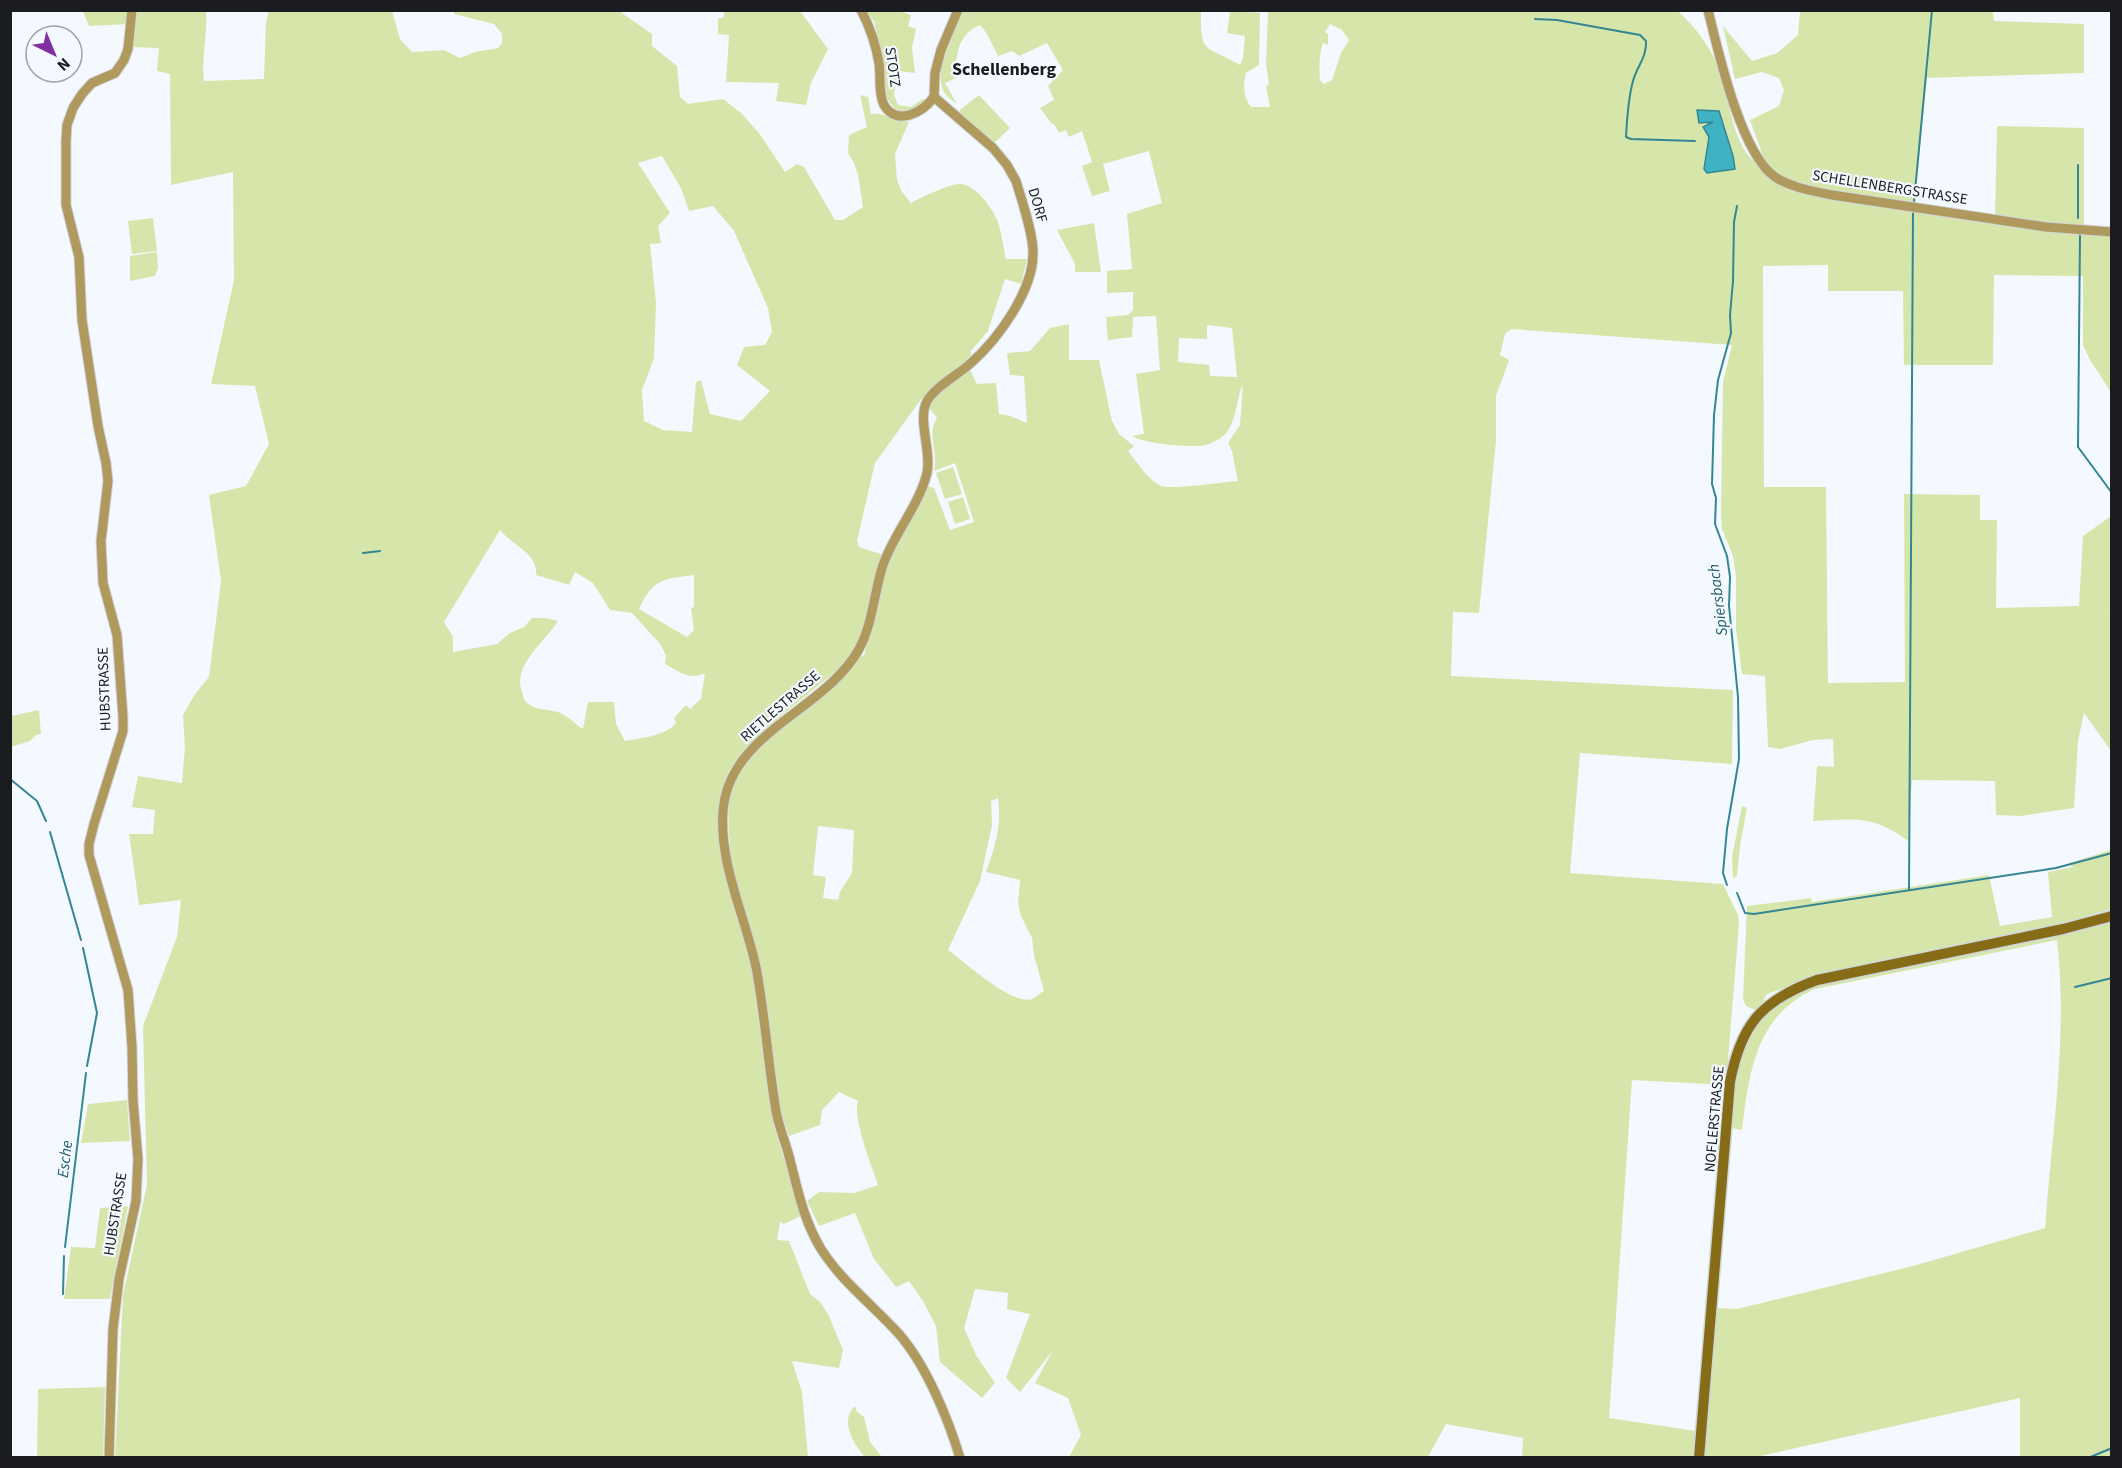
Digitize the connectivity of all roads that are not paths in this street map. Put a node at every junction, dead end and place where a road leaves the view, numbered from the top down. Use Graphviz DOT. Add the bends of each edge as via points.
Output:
graph roads {
  1 [pos="132,10"];
  2 [pos="861,10"];
  3 [pos="958,10"];
  4 [pos="1708,10"];
  5 [pos="934,97"];
  6 [pos="2112,232"];
  7 [pos="925,406"];
  8 [pos="2112,916"];
  9 [pos="109,1458"];
  10 [pos="960,1458"];
  11 [pos="1699,1458"];
  1 -- 9 [label="street, HUBSTRASSE" via="124,60 115,73 92,83 82,94 67,125 66,141 66,205 79,257 82,320 108,482 101,541 103,583 117,635 123,724 89,855 128,990 138,1159 136,1202 112,1329"];
  2 -- 5 [label="street, STOTZ" via="875,45 886,107 893,114 908,116"];
  3 -- 5 [label="street" via="940,50"];
  4 -- 6 [label="street, SCHELLENBERGSTRASSE" via="1749,143 1763,166 1776,177 1832,195 2046,227"];
  5 -- 7 [label="street, DORF" via="974,130 1007,165 1016,182 1034,255 1028,283 999,331 979,356 932,395"];
  7 -- 10 [label="street, RIETLESTRASSE" via="927,475 884,562 860,648 827,686 747,754 727,784 723,831 762,1000 776,1114 802,1209 821,1249 909,1348 939,1403"];
  8 -- 11 [label="main road, NOFLERSTRASSE" via="1818,980 1771,1002 1750,1026 1735,1057 1731,1082"];
}
